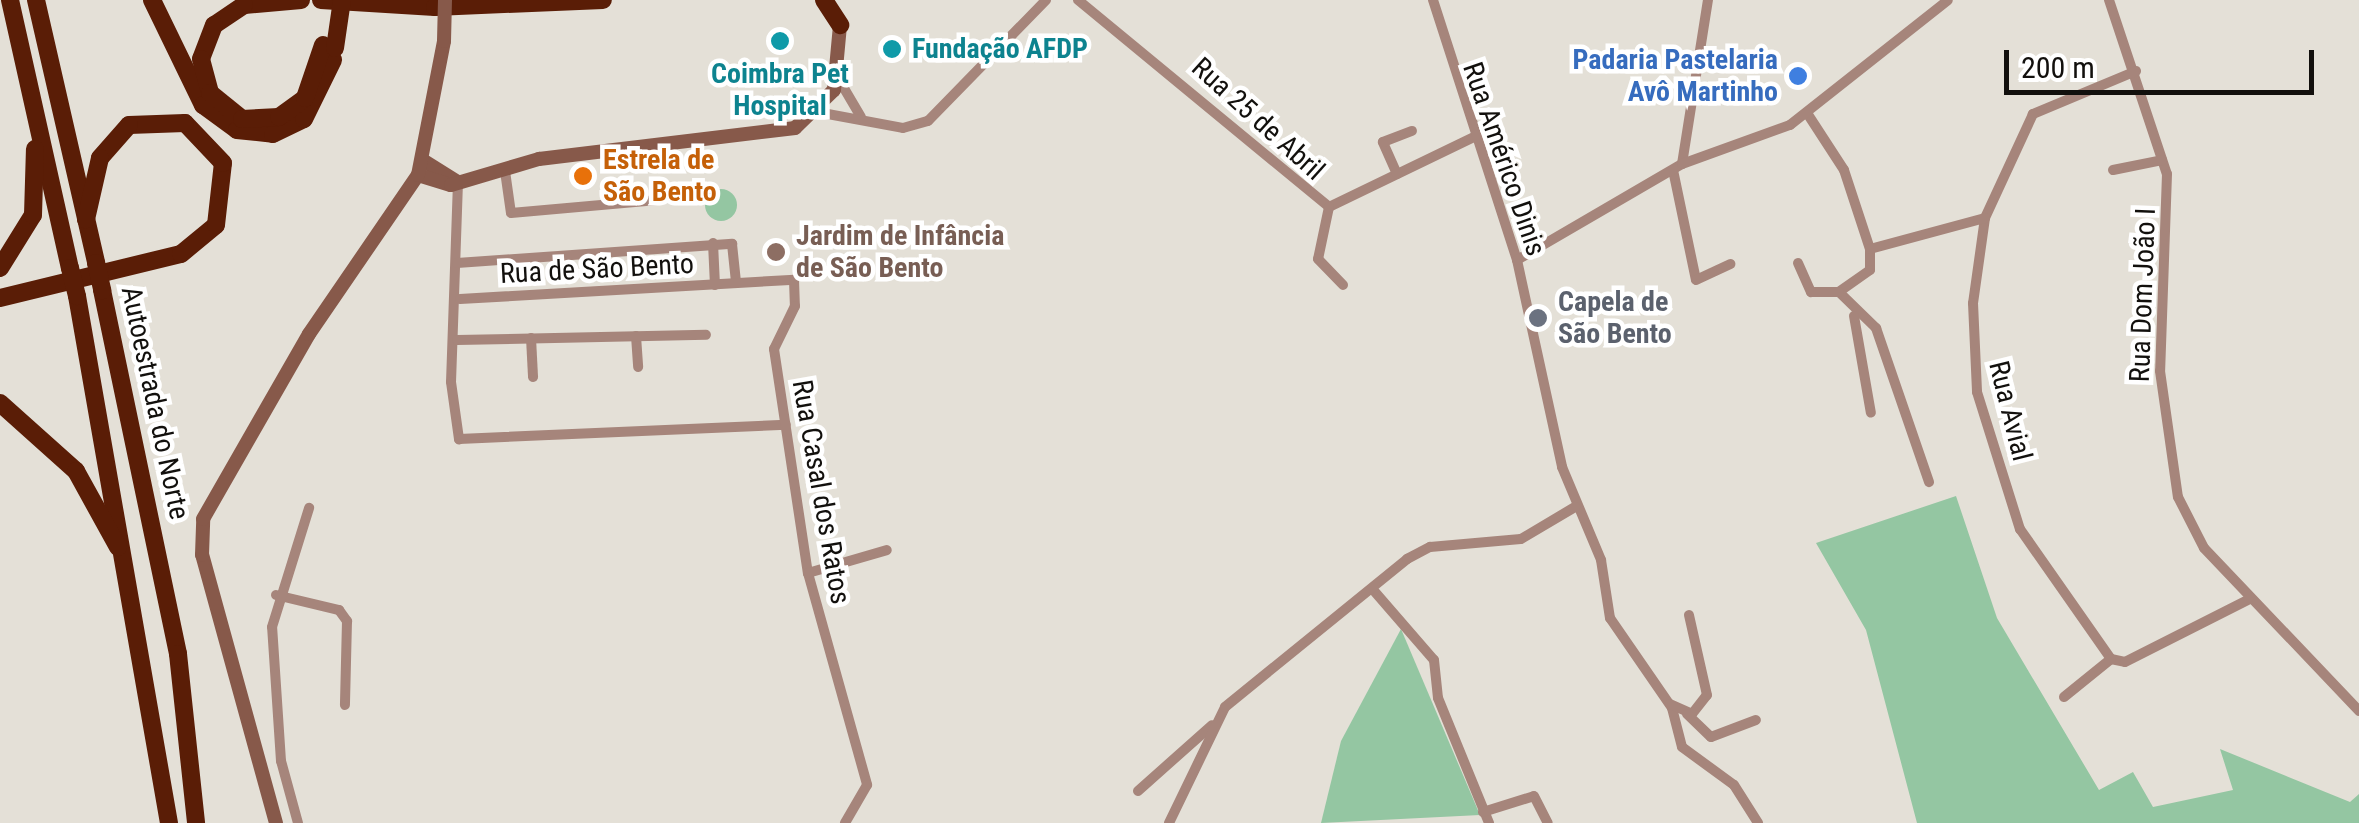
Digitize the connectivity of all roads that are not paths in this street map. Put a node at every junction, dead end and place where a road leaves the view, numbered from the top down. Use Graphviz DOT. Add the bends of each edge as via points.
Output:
graph roads {
  1 [pos="10,0"];
  2 [pos="36,0"];
  3 [pos="152,0"];
  4 [pos="301,0"];
  5 [pos="321,0"];
  6 [pos="330,0"];
  7 [pos="342,0"];
  8 [pos="445,0"];
  9 [pos="603,0"];
  10 [pos="824,0"];
  11 [pos="840,0"];
  12 [pos="1046,0"];
  13 [pos="1078,0"];
  14 [pos="1433,0"];
  15 [pos="1708,0"];
  16 [pos="1948,0"];
  17 [pos="2108,0"];
  18 [pos="840,24"];
  19 [pos="329,47"];
  20 [pos="2136,71"];
  21 [pos="838,78"];
  22 [pos="849,98"];
  23 [pos="817,112"];
  24 [pos="1807,112"];
  25 [pos="35,114"];
  26 [pos="840,114"];
  27 [pos="861,117"];
  28 [pos="1412,131"];
  29 [pos="1474,137"];
  30 [pos="2162,160"];
  31 [pos="1677,167"];
  32 [pos="421,168"];
  33 [pos="2112,170"];
  34 [pos="505,171"];
  35 [pos="1398,174"];
  36 [pos="458,182"];
  37 [pos="657,200"];
  38 [pos="1329,207"];
  39 [pos="1985,218"];
  40 [pos="86,219"];
  41 [pos="713,243"];
  42 [pos="1870,249"];
  43 [pos="1517,260"];
  44 [pos="456,263"];
  45 [pos="1798,263"];
  46 [pos="1730,264"];
  47 [pos="0,268"];
  48 [pos="736,283"];
  49 [pos="714,285"];
  50 [pos="1344,285"];
  51 [pos="1839,292"];
  52 [pos="0,298"];
  53 [pos="460,298"];
  54 [pos="1854,316"];
  55 [pos="706,335"];
  56 [pos="636,336"];
  57 [pos="531,338"];
  58 [pos="457,340"];
  59 [pos="638,368"];
  60 [pos="533,377"];
  61 [pos="0,403"];
  62 [pos="1872,413"];
  63 [pos="786,425"];
  64 [pos="1929,482"];
  65 [pos="1575,507"];
  66 [pos="309,508"];
  67 [pos="887,550"];
  68 [pos="808,573"];
  69 [pos="1374,592"];
  70 [pos="136,595"];
  71 [pos="276,595"];
  72 [pos="2248,600"];
  73 [pos="1689,615"];
  74 [pos="2111,659"];
  75 [pos="2064,698"];
  76 [pos="1669,703"];
  77 [pos="345,705"];
  78 [pos="2359,712"];
  79 [pos="1686,713"];
  80 [pos="1218,718"];
  81 [pos="1756,720"];
  82 [pos="277,786"];
  83 [pos="1138,791"];
  84 [pos="1486,817"];
  85 [pos="1173,819"];
  86 [pos="169,823"];
  87 [pos="196,823"];
  88 [pos="276,823"];
  89 [pos="298,823"];
  90 [pos="845,823"];
  91 [pos="1548,823"];
  92 [pos="1758,823"];
  1 -- 25 [label="highway, Autoestrada do Norte"];
  2 -- 40 [label="highway, Autoestrada do Norte"];
  3 -- 19 [label="highway" via="203,105 237,130 273,134 304,119"];
  4 -- 19 [label="highway" via="244,5 214,24 201,59 210,94 242,118 280,117 305,98"];
  5 -- 9 [label="highway" via="436,7"];
  6 -- 19 [label="highway"];
  7 -- 19 [label="highway, bridge"];
  8 -- 32 [label="main road, bridge"];
  10 -- 18 [label="highway"];
  11 -- 18 [label="highway"];
  12 -- 27 [label="street" via="928,122 904,128"];
  13 -- 38 [label="street, Rua 25 de Abril"];
  14 -- 29 [label="street, Rua Américo Dinis"];
  15 -- 31 [label="street"];
  16 -- 24 [label="street"];
  17 -- 20 [label="street, Rua Dom João I"];
  18 -- 21 [label="main road"];
  20 -- 30 [label="street, Rua Dom João I"];
  20 -- 39 [label="street, Rua Avial" via="2033,114"];
  21 -- 22 [label="street"];
  21 -- 23 [label="main road"];
  22 -- 26 [label="street"];
  22 -- 27 [label="street"];
  23 -- 26 [label="street"];
  23 -- 34 [label="main road" via="770,136 556,156"];
  24 -- 31 [label="street"];
  24 -- 42 [label="street" via="1844,170"];
  25 -- 47 [label="highway" via="33,216"];
  25 -- 70 [label="highway, Autoestrada do Norte, bridge"];
  26 -- 27 [label="street"];
  28 -- 35 [label="street" via="1385,136"];
  29 -- 35 [label="street, Rua 25 de Abril"];
  29 -- 43 [label="street, Rua Américo Dinis"];
  30 -- 33 [label="street"];
  30 -- 72 [label="street, Rua Dom João I" via="2166,441 2204,548"];
  31 -- 43 [label="street"];
  31 -- 46 [label="street" via="1696,280"];
  32 -- 36 [label="main road"];
  32 -- 82 [label="main road" via="309,334 203,519 202,554"];
  34 -- 36 [label="main road"];
  34 -- 37 [label="street" via="512,212"];
  35 -- 38 [label="street, Rua 25 de Abril"];
  36 -- 44 [label="street"];
  38 -- 50 [label="street" via="1318,259"];
  39 -- 42 [label="street"];
  39 -- 74 [label="street, Rua Avial" via="1973,303 1977,392 2020,529"];
  40 -- 52 [label="highway" via="100,158 129,125 185,123 223,163 216,225 181,254"];
  40 -- 87 [label="highway, Autoestrada do Norte, bridge" via="178,654"];
  41 -- 44 [label="street"];
  41 -- 48 [label="street" via="732,244"];
  41 -- 49 [label="street"];
  42 -- 51 [label="street" via="1870,270"];
  43 -- 65 [label="street, Rua Américo Dinis"];
  44 -- 53 [label="street"];
  45 -- 51 [label="street" via="1811,292"];
  48 -- 49 [label="street, Rua de São Bento"];
  48 -- 63 [label="street, Rua Casal dos Ratos" via="794,280 795,306 774,350"];
  49 -- 53 [label="street, Rua de São Bento"];
  51 -- 54 [label="street"];
  53 -- 58 [label="street"];
  54 -- 62 [label="street"];
  54 -- 64 [label="street" via="1876,328"];
  55 -- 56 [label="street"];
  56 -- 57 [label="street"];
  56 -- 59 [label="street"];
  57 -- 58 [label="street"];
  57 -- 60 [label="street"];
  58 -- 63 [label="street" via="458,439"];
  61 -- 70 [label="highway" via="84,482"];
  63 -- 68 [label="street, Rua Casal dos Ratos"];
  65 -- 69 [label="street" via="1488,548 1430,547"];
  65 -- 76 [label="street, Rua Américo Dinis" via="1601,560 1622,642"];
  66 -- 71 [label="street"];
  67 -- 68 [label="street"];
  68 -- 90 [label="street, Rua Casal dos Ratos" via="867,784"];
  69 -- 80 [label="street"];
  69 -- 84 [label="street" via="1434,660 1438,698"];
  70 -- 86 [label="highway, Autoestrada do Norte"];
  71 -- 77 [label="street" via="339,610 346,621"];
  71 -- 82 [label="street"];
  72 -- 74 [label="street" via="2125,662"];
  72 -- 78 [label="street, Rua Dom João I"];
  73 -- 79 [label="street" via="1707,694"];
  74 -- 75 [label="street"];
  76 -- 79 [label="street"];
  76 -- 92 [label="street" via="1682,747 1734,786"];
  79 -- 81 [label="street" via="1711,737"];
  80 -- 83 [label="street"];
  80 -- 85 [label="street"];
  82 -- 88 [label="main road"];
  82 -- 89 [label="street"];
  84 -- 91 [label="street" via="1534,796 1543,798"];
}
